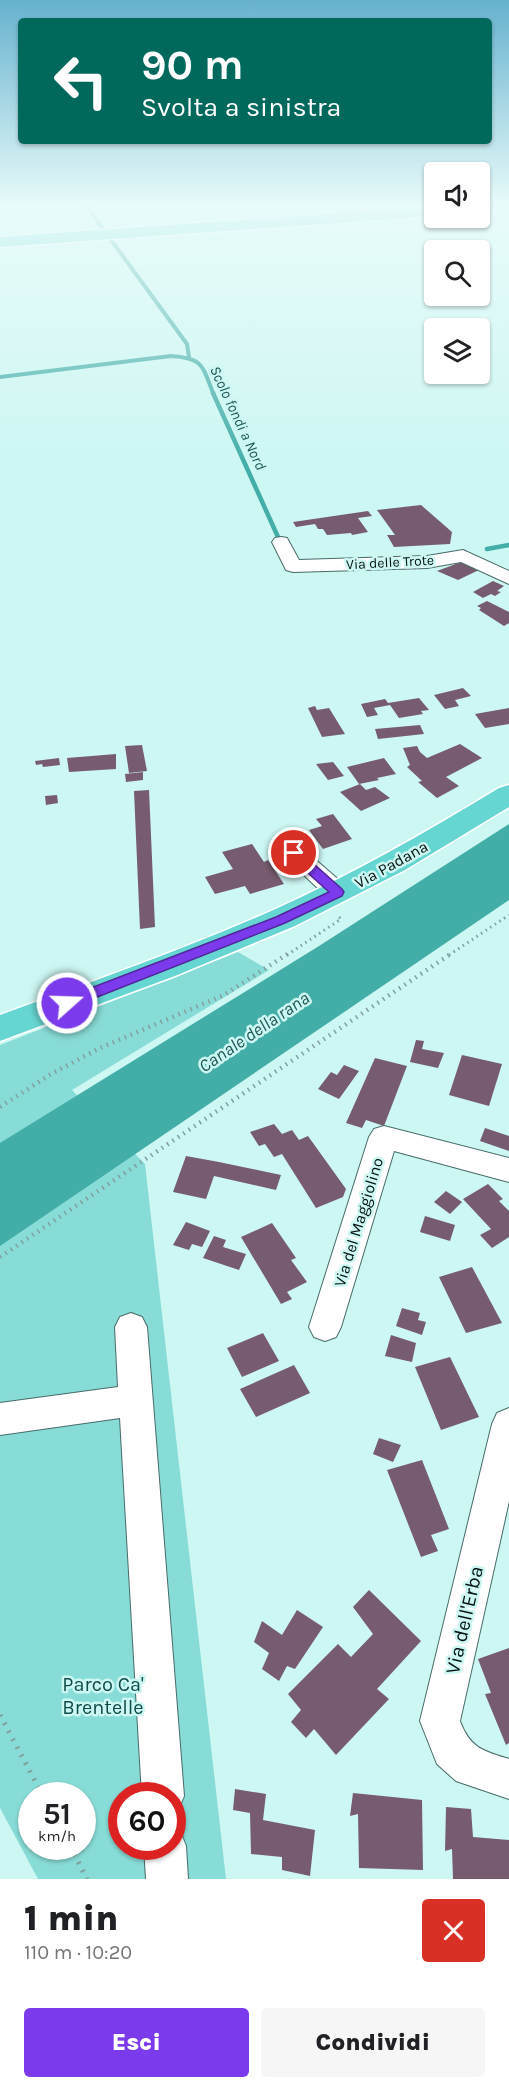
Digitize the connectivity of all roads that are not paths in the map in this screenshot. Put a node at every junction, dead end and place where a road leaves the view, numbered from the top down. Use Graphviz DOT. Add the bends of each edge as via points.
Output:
graph roads {
  1 [pos="281,542"];
  2 [pos="509,578"];
  3 [pos="509,794"];
  4 [pos="294,853"];
  5 [pos="330,896"];
  6 [pos="0,1028"];
  7 [pos="509,1170"];
  8 [pos="131,1327"];
  9 [pos="325,1327"];
  10 [pos="136,1400"];
  11 [pos="0,1419"];
  12 [pos="509,1424"];
  13 [pos="509,1779"];
  14 [pos="162,1782"];
  15 [pos="165,1860"];
  16 [pos="166,1879"];
  1 -- 2 [label="street, Via delle Trote" via="293,566 427,562 463,556"];
  3 -- 5 [label="main road, Via Padana" via="433,841"];
  4 -- 5 [label="street"];
  5 -- 6 [label="main road, Via Padana" via="204,951"];
  7 -- 9 [label="street, Via del Maggiolino" via="384,1137"];
  8 -- 10 [label="street"];
  10 -- 11 [label="street"];
  10 -- 14 [label="street"];
  12 -- 13 [label="street, Via dell'Erba" via="440,1721 451,1750 470,1767"];
  15 -- 16 [label="street"];
}
